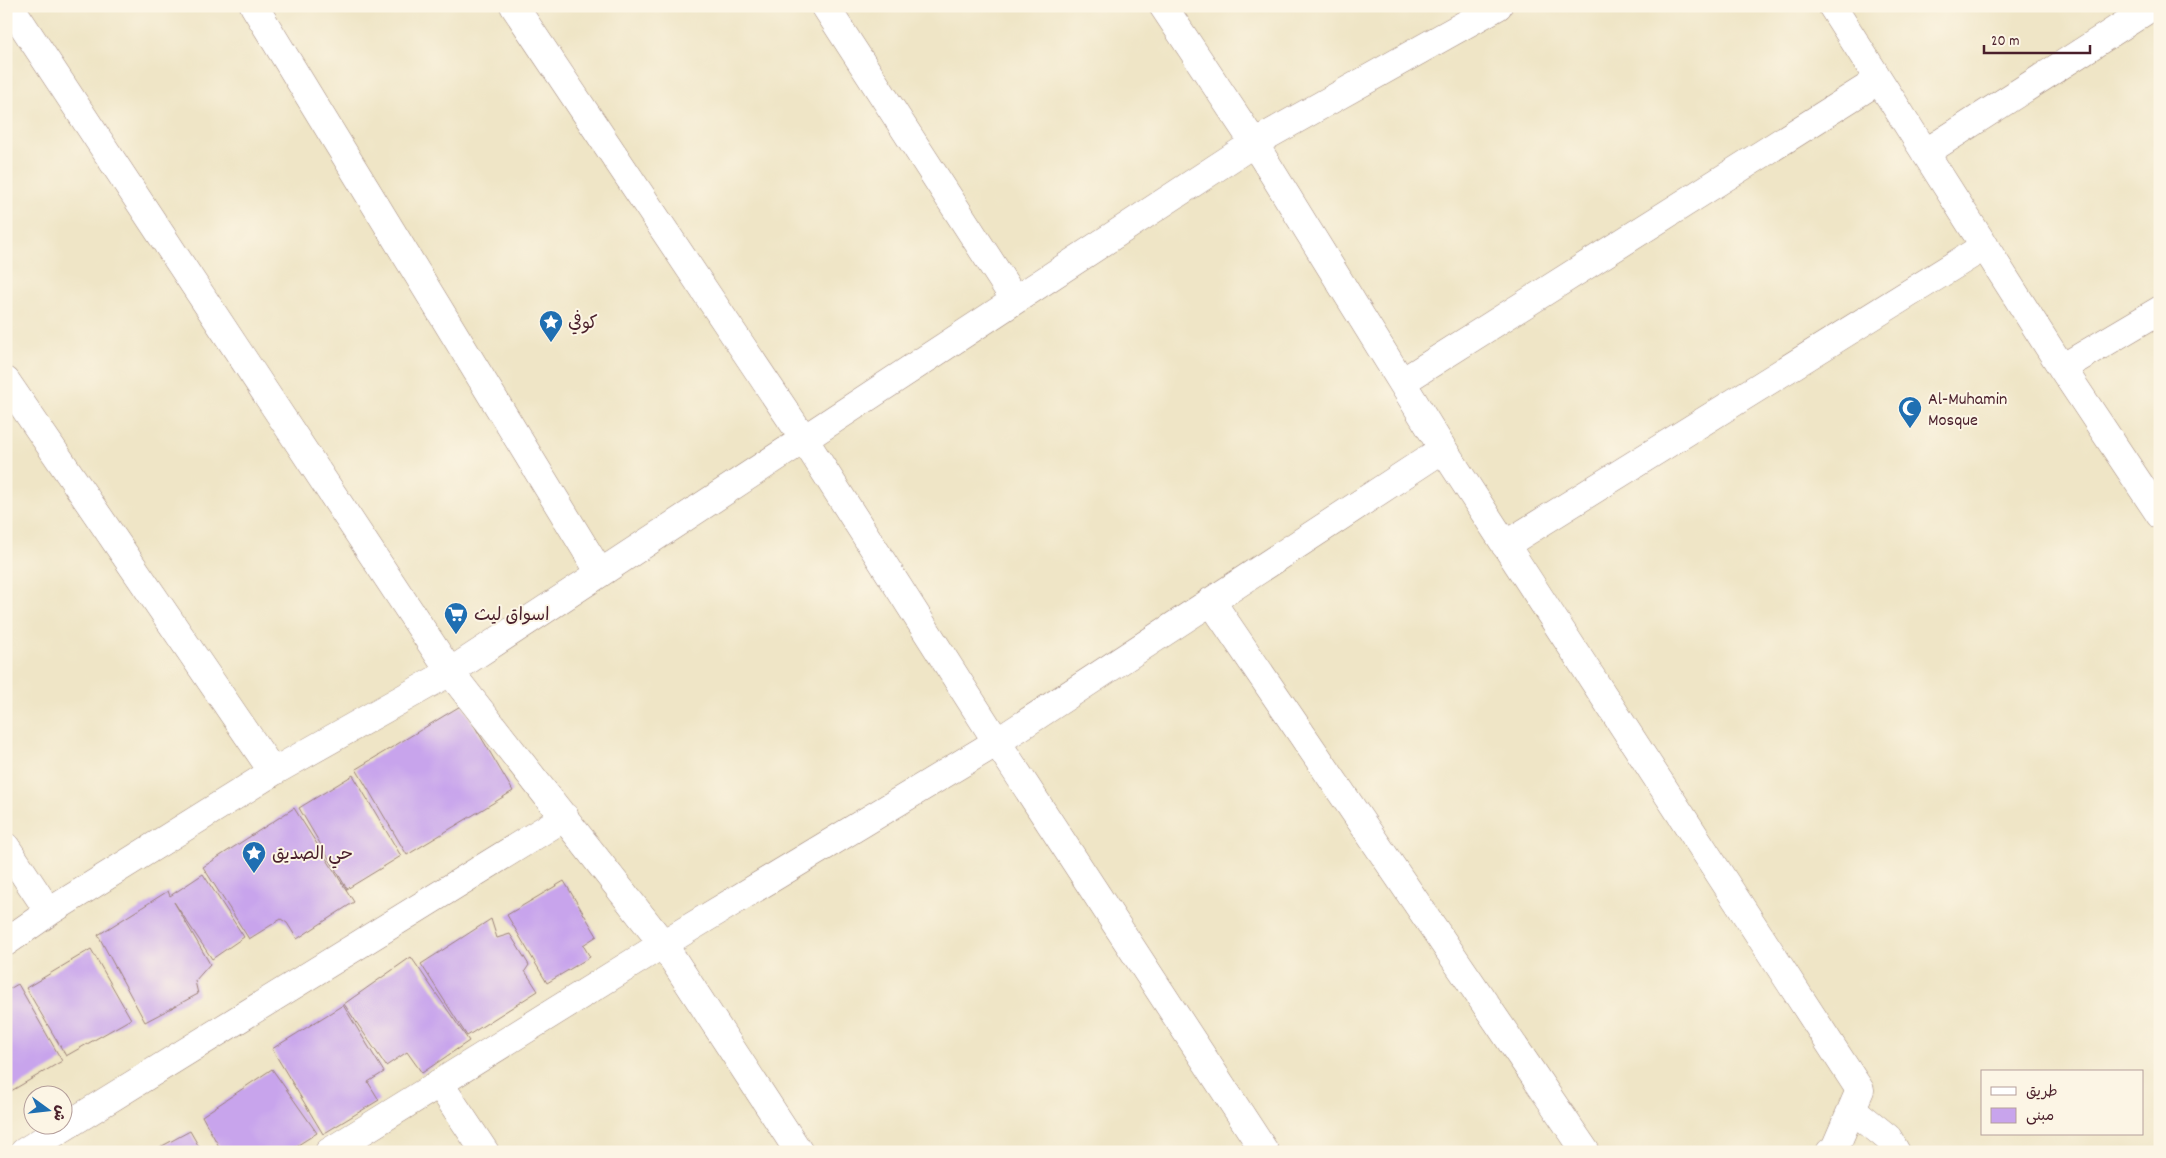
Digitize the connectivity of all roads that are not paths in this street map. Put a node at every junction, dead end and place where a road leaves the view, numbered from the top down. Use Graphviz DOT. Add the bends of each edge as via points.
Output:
graph roads {
  1 [pos="10,6"];
  2 [pos="254,6"];
  3 [pos="514,6"];
  4 [pos="824,6"];
  5 [pos="1163,6"];
  6 [pos="1832,6"];
  7 [pos="2154,6"];
  8 [pos="1495,7"];
  9 [pos="1879,80"];
  10 [pos="1254,143"];
  11 [pos="1926,153"];
  12 [pos="1984,246"];
  13 [pos="1015,300"];
  14 [pos="2160,310"];
  15 [pos="2062,368"];
  16 [pos="6,381"];
  17 [pos="1402,382"];
  18 [pos="804,439"];
  19 [pos="1443,449"];
  20 [pos="2160,515"];
  21 [pos="1505,545"];
  22 [pos="600,573"];
  23 [pos="1211,601"];
  24 [pos="450,672"];
  25 [pos="998,742"];
  26 [pos="273,772"];
  27 [pos="565,817"];
  28 [pos="6,848"];
  29 [pos="49,912"];
  30 [pos="6,942"];
  31 [pos="663,944"];
  32 [pos="439,1083"];
  33 [pos="1852,1109"];
  34 [pos="24,1152"];
  35 [pos="329,1152"];
  36 [pos="485,1152"];
  37 [pos="799,1152"];
  38 [pos="1265,1152"];
  39 [pos="1586,1152"];
  40 [pos="1830,1152"];
  41 [pos="1896,1152"];
  1 -- 24 [label="street"];
  2 -- 22 [label="street"];
  3 -- 18 [label="street"];
  4 -- 13 [label="street"];
  5 -- 10 [label="street"];
  6 -- 9 [label="street"];
  7 -- 11 [label="street"];
  8 -- 10 [label="street"];
  9 -- 11 [label="street"];
  9 -- 17 [label="street"];
  10 -- 13 [label="street"];
  10 -- 17 [label="street"];
  11 -- 12 [label="street"];
  12 -- 15 [label="street"];
  12 -- 21 [label="street"];
  13 -- 18 [label="street"];
  14 -- 15 [label="street"];
  15 -- 20 [label="street"];
  16 -- 26 [label="street"];
  17 -- 19 [label="street"];
  18 -- 22 [label="street"];
  18 -- 25 [label="street"];
  19 -- 21 [label="street"];
  19 -- 23 [label="street"];
  21 -- 33 [label="street" via="1860,1090"];
  22 -- 24 [label="street"];
  23 -- 25 [label="street"];
  23 -- 39 [label="street"];
  24 -- 26 [label="street"];
  24 -- 27 [label="street"];
  25 -- 31 [label="street"];
  25 -- 38 [label="street"];
  26 -- 29 [label="street"];
  27 -- 31 [label="street"];
  27 -- 34 [label="street"];
  28 -- 29 [label="street"];
  29 -- 30 [label="street"];
  31 -- 32 [label="street"];
  31 -- 37 [label="street"];
  32 -- 35 [label="street"];
  32 -- 36 [label="street"];
  33 -- 40 [label="street" via="1835,1148"];
  33 -- 41 [label="street" via="1888,1138"];
}
